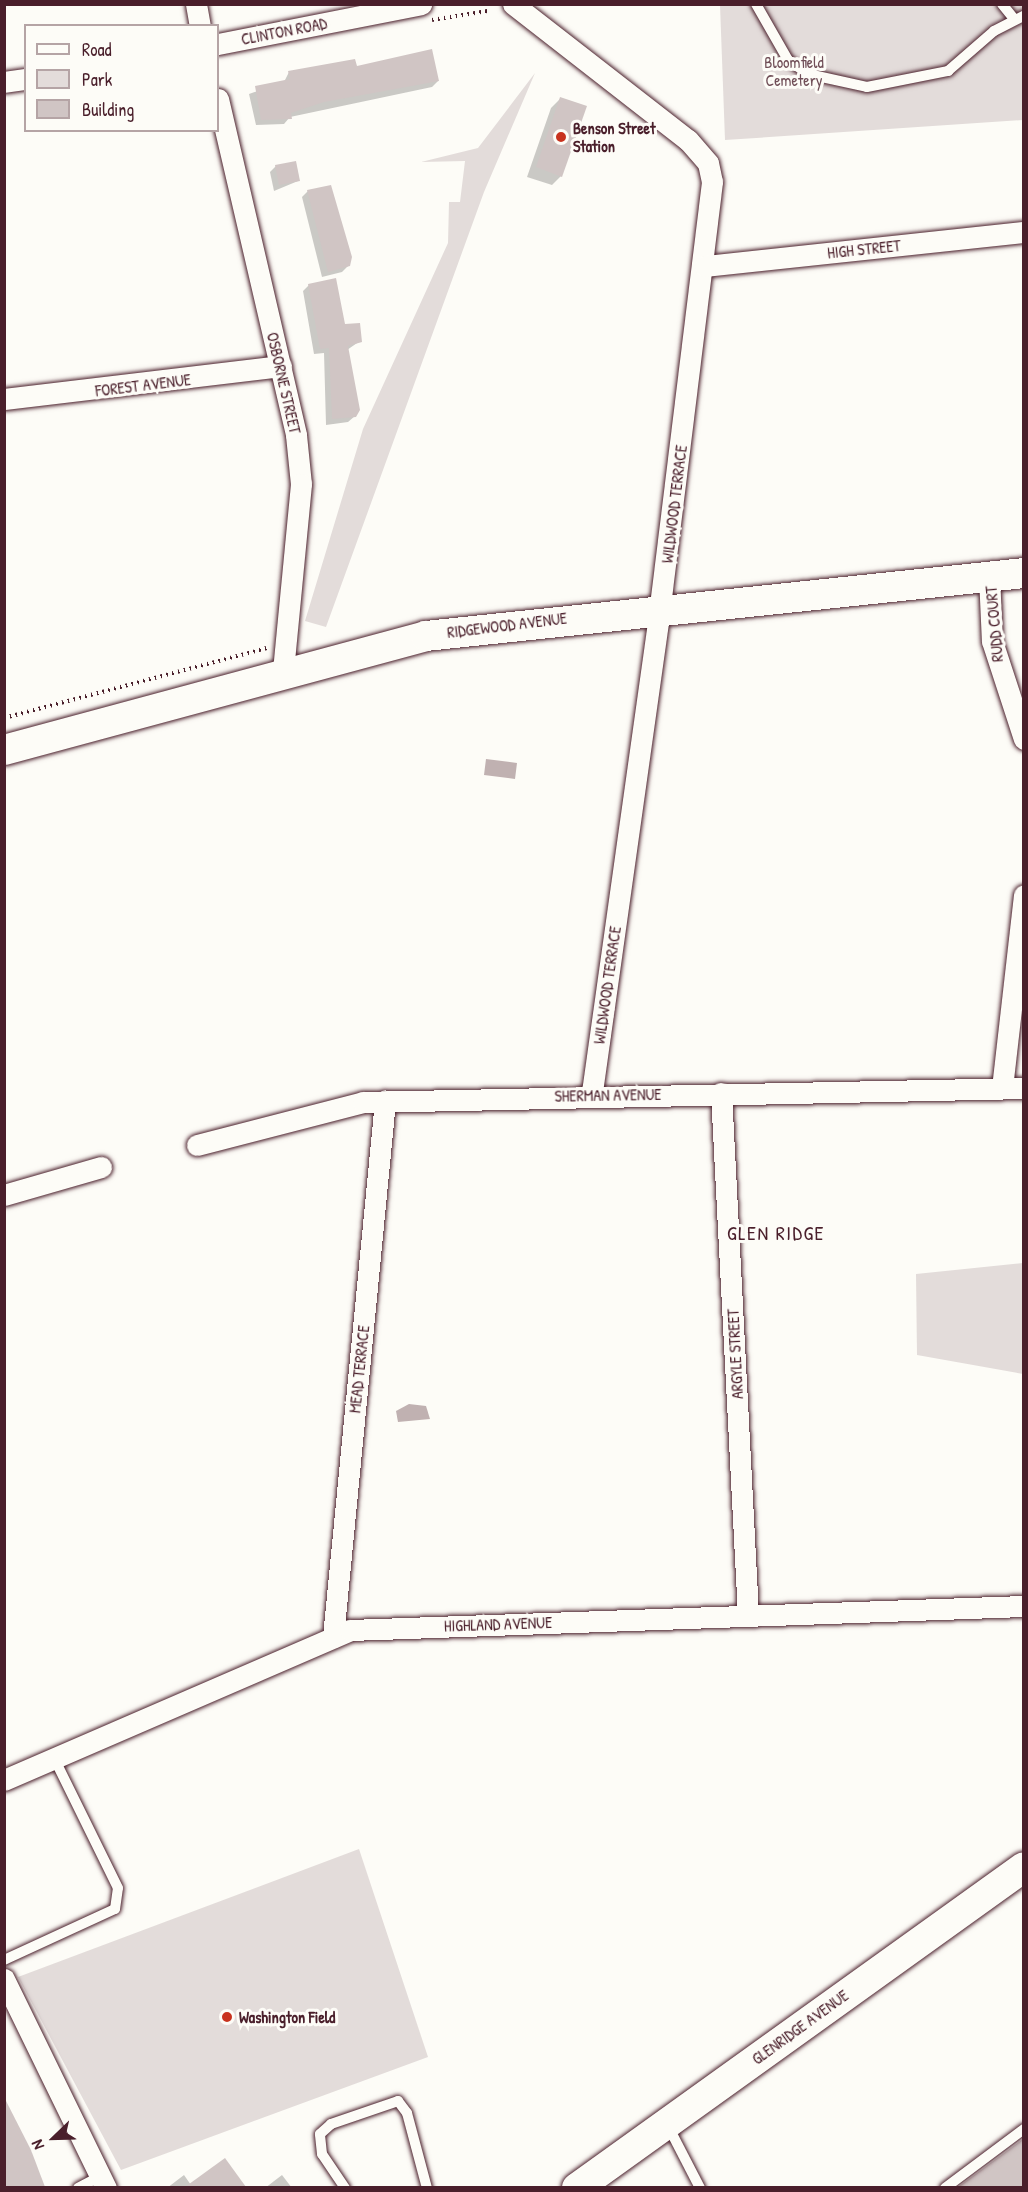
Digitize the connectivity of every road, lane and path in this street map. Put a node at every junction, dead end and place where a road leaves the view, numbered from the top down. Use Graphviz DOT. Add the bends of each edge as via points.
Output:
graph roads {
  1 [pos="196,4"];
  2 [pos="421,4"];
  3 [pos="513,4"];
  4 [pos="756,4"];
  5 [pos="1002,4"];
  6 [pos="1019,17"];
  7 [pos="200,24"];
  8 [pos="219,44"];
  9 [pos="24,79"];
  10 [pos="4,82"];
  11 [pos="219,103"];
  12 [pos="1023,232"];
  13 [pos="705,266"];
  14 [pos="281,366"];
  15 [pos="4,399"];
  16 [pos="1023,573"];
  17 [pos="989,576"];
  18 [pos="660,608"];
  19 [pos="270,637"];
  20 [pos="292,669"];
  21 [pos="4,718"];
  22 [pos="1023,739"];
  23 [pos="4,750"];
  24 [pos="1023,894"];
  25 [pos="1002,1088"];
  26 [pos="1023,1088"];
  27 [pos="721,1093"];
  28 [pos="592,1094"];
  29 [pos="385,1101"];
  30 [pos="197,1145"];
  31 [pos="101,1167"];
  32 [pos="4,1195"];
  33 [pos="1023,1606"];
  34 [pos="748,1615"];
  35 [pos="333,1636"];
  36 [pos="54,1758"];
  37 [pos="4,1780"];
  38 [pos="1023,1867"];
  39 [pos="4,1960"];
  40 [pos="4,1979"];
  41 [pos="666,2123"];
  42 [pos="1023,2129"];
  43 [pos="103,2182"];
  44 [pos="78,2187"];
  45 [pos="345,2187"];
  46 [pos="427,2187"];
  47 [pos="577,2187"];
  48 [pos="700,2187"];
  49 [pos="945,2187"];
  1 -- 7 [label="street"];
  2 -- 8 [label="street, CLINTON ROAD"];
  3 -- 13 [label="street, WILDWOOD TERRACE" via="688,140 708,163 712,182"];
  4 -- 6 [label="lane" via="788,60 808,74 867,87 948,71"];
  5 -- 6 [label="lane"];
  9 -- 10 [label="street"];
  11 -- 14 [label="street, OSBORNE STREET"];
  12 -- 13 [label="street, HIGH STREET"];
  13 -- 18 [label="street, WILDWOOD TERRACE"];
  14 -- 15 [label="street, FOREST AVENUE"];
  14 -- 20 [label="street, OSBORNE STREET" via="301,484"];
  16 -- 17 [label="street, RIDGEWOOD AVENUE"];
  17 -- 18 [label="street, RIDGEWOOD AVENUE"];
  17 -- 22 [label="street, RUDD COURT" via="992,640"];
  18 -- 20 [label="street, RIDGEWOOD AVENUE" via="394,643"];
  18 -- 28 [label="street, WILDWOOD TERRACE"];
  19 -- 21 [label="path" via="269,647"];
  20 -- 23 [label="street, RIDGEWOOD AVENUE"];
  24 -- 25 [label="street"];
  25 -- 26 [label="street, SHERMAN AVENUE"];
  25 -- 27 [label="street, SHERMAN AVENUE"];
  27 -- 28 [label="street, SHERMAN AVENUE"];
  27 -- 34 [label="street, ARGYLE STREET"];
  28 -- 29 [label="street, SHERMAN AVENUE"];
  29 -- 30 [label="street, SHERMAN AVENUE" via="336,1108"];
  29 -- 35 [label="street, MEAD TERRACE"];
  31 -- 32 [label="street"];
  33 -- 34 [label="street, HIGHLAND AVENUE"];
  34 -- 35 [label="street, HIGHLAND AVENUE" via="350,1630"];
  35 -- 36 [label="street, HIGHLAND AVENUE"];
  36 -- 37 [label="street, HIGHLAND AVENUE"];
  36 -- 39 [label="lane" via="118,1888 115,1908"];
  38 -- 41 [label="street, GLENRIDGE AVENUE"];
  40 -- 43 [label="street"];
  41 -- 47 [label="street, GLENRIDGE AVENUE"];
  41 -- 48 [label="lane"];
  42 -- 49 [label="lane"];
  43 -- 44 [label="lane"];
  45 -- 46 [label="lane" via="322,2154 320,2134 331,2124 398,2101"];
}
